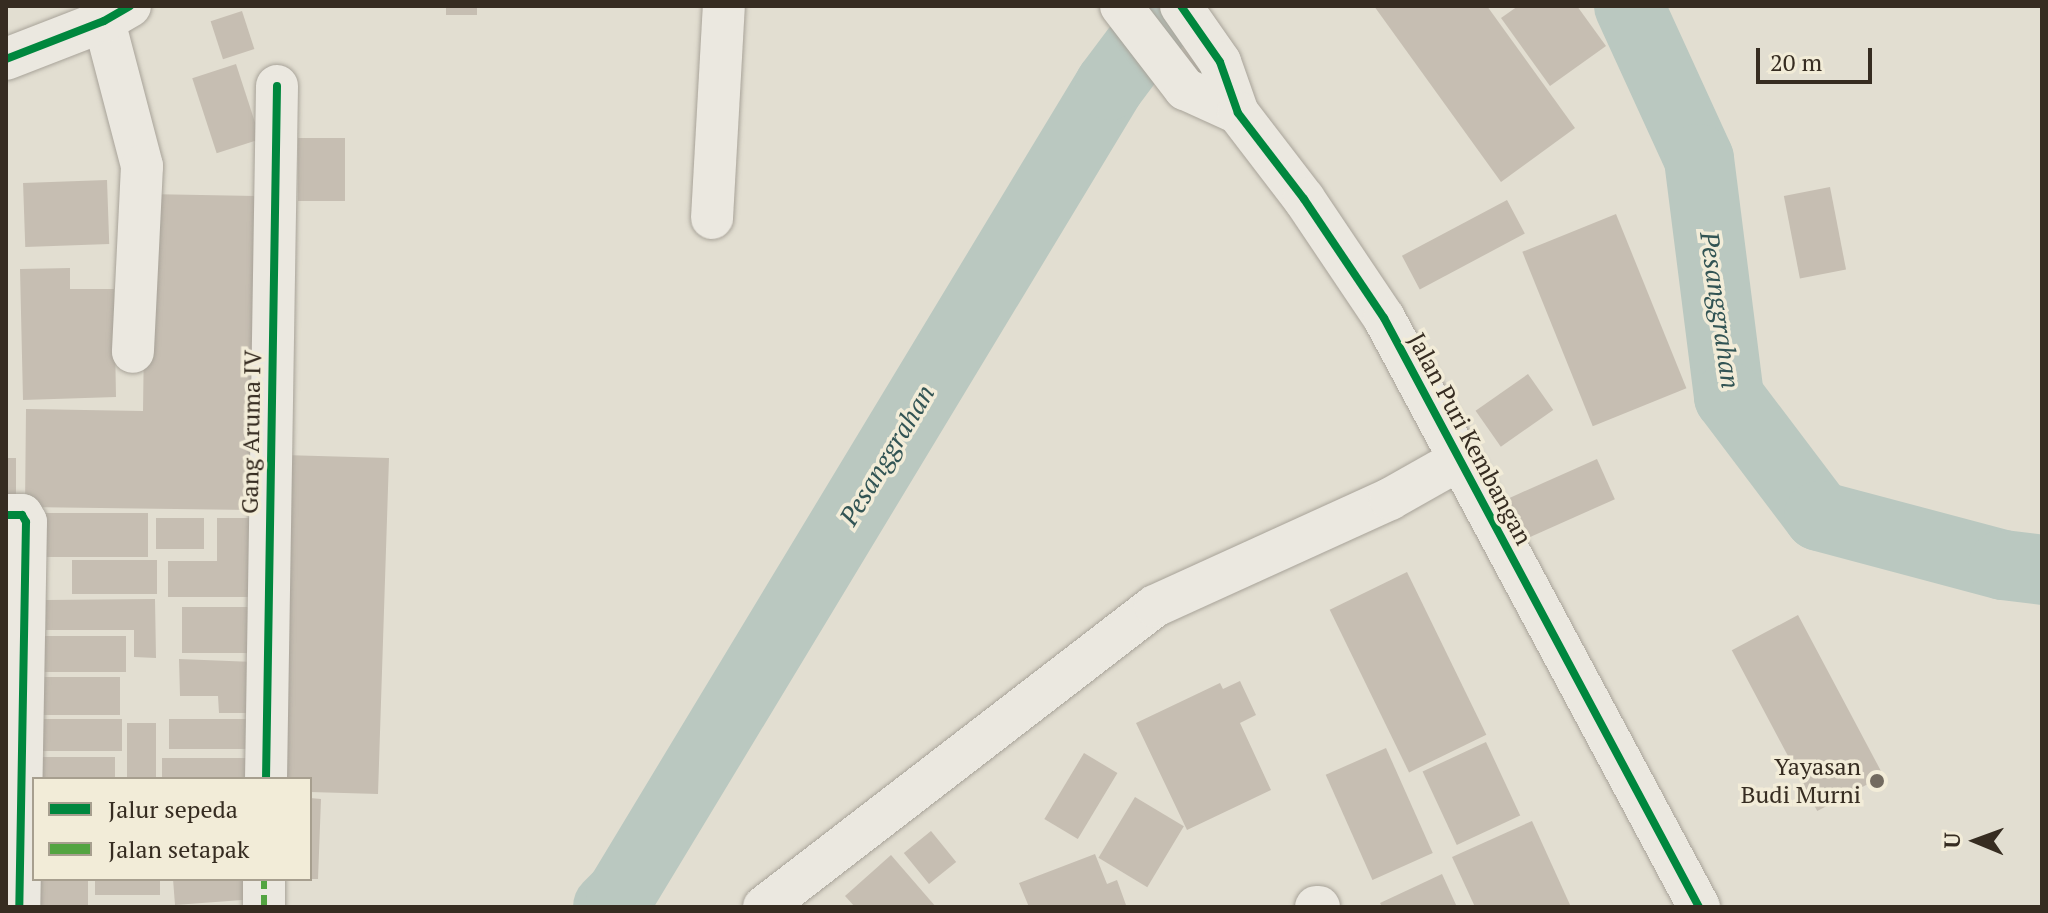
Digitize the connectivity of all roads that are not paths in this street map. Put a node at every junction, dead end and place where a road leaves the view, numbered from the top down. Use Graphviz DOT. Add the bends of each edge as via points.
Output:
graph roads {
  1 [pos="724,6"];
  2 [pos="1121,6"];
  3 [pos="1181,6"];
  4 [pos="117,14"];
  5 [pos="6,59"];
  6 [pos="277,86"];
  7 [pos="1238,113"];
  8 [pos="712,218"];
  9 [pos="133,352"];
  10 [pos="1459,460"];
  11 [pos="6,515"];
  12 [pos="266,777"];
  13 [pos="264,881"];
  14 [pos="19,907"];
  15 [pos="264,907"];
  16 [pos="764,907"];
  17 [pos="1699,907"];
  1 -- 8 [label="street"];
  2 -- 7 [label="street, Jalan Puri Kembangan" via="1185,89"];
  3 -- 7 [label="street, Jalan Puri Kembangan" via="1220,62"];
  4 -- 5 [label="street"];
  4 -- 9 [label="street" via="142,166"];
  6 -- 12 [label="street, Gang Aruma IV"];
  7 -- 10 [label="street, Jalan Puri Kembangan" via="1384,318"];
  10 -- 16 [label="street" via="1390,499 1155,606"];
  10 -- 17 [label="street, Jalan Puri Kembangan"];
  11 -- 14 [label="street" via="22,515 26,522"];
  13 -- 15 [label="street"];
}
